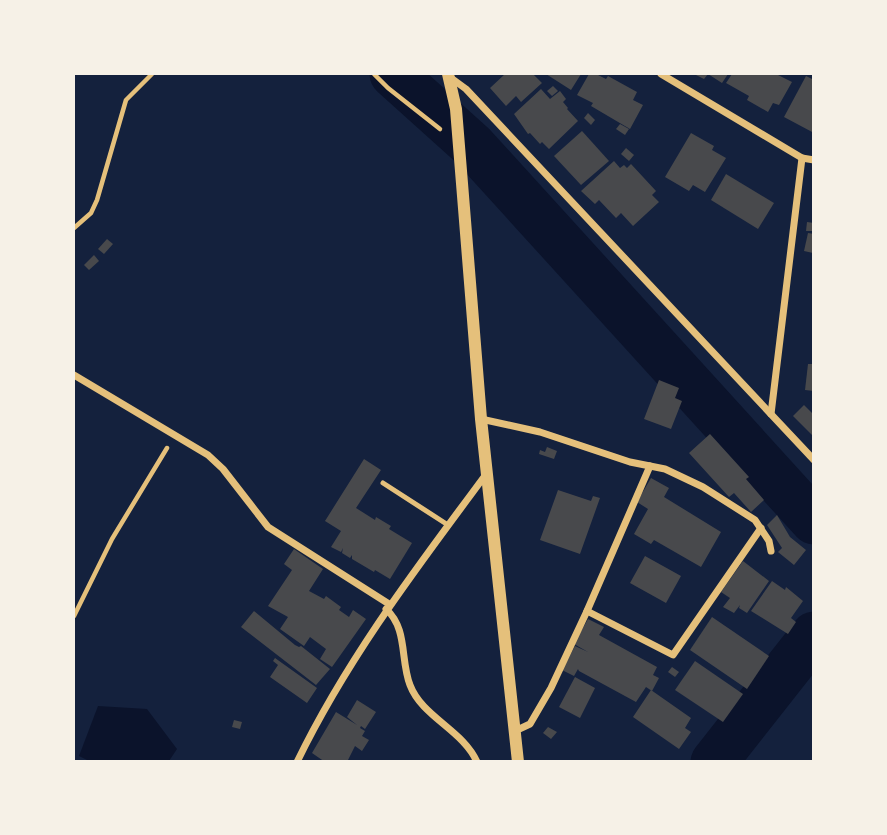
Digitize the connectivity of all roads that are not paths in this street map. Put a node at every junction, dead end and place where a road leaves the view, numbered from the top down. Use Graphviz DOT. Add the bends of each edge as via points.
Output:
graph roads {
  1 [pos="661,74"];
  2 [pos="450,76"];
  3 [pos="802,158"];
  4 [pos="814,160"];
  5 [pos="74,375"];
  6 [pos="771,414"];
  7 [pos="481,419"];
  8 [pos="814,460"];
  9 [pos="650,466"];
  10 [pos="487,472"];
  11 [pos="383,483"];
  12 [pos="448,525"];
  13 [pos="761,528"];
  14 [pos="771,551"];
  15 [pos="388,607"];
  16 [pos="587,611"];
  17 [pos="515,731"];
  18 [pos="297,761"];
  19 [pos="477,761"];
  20 [pos="518,761"];
  1 -- 3 [label="street"];
  2 -- 6 [label="street"];
  2 -- 7 [label="street"];
  3 -- 4 [label="street"];
  3 -- 6 [label="street"];
  5 -- 15 [label="street" via="208,455 268,527"];
  6 -- 8 [label="street"];
  7 -- 9 [label="street"];
  7 -- 10 [label="street"];
  9 -- 13 [label="street" via="703,486"];
  9 -- 16 [label="street"];
  10 -- 12 [label="street"];
  10 -- 17 [label="street"];
  11 -- 12 [label="lane"];
  12 -- 15 [label="street"];
  13 -- 14 [label="street"];
  13 -- 16 [label="street" via="673,655"];
  15 -- 18 [label="street"];
  15 -- 19 [label="street" via="401,635 410,685"];
  16 -- 17 [label="street" via="530,724"];
  17 -- 20 [label="street"];
}
